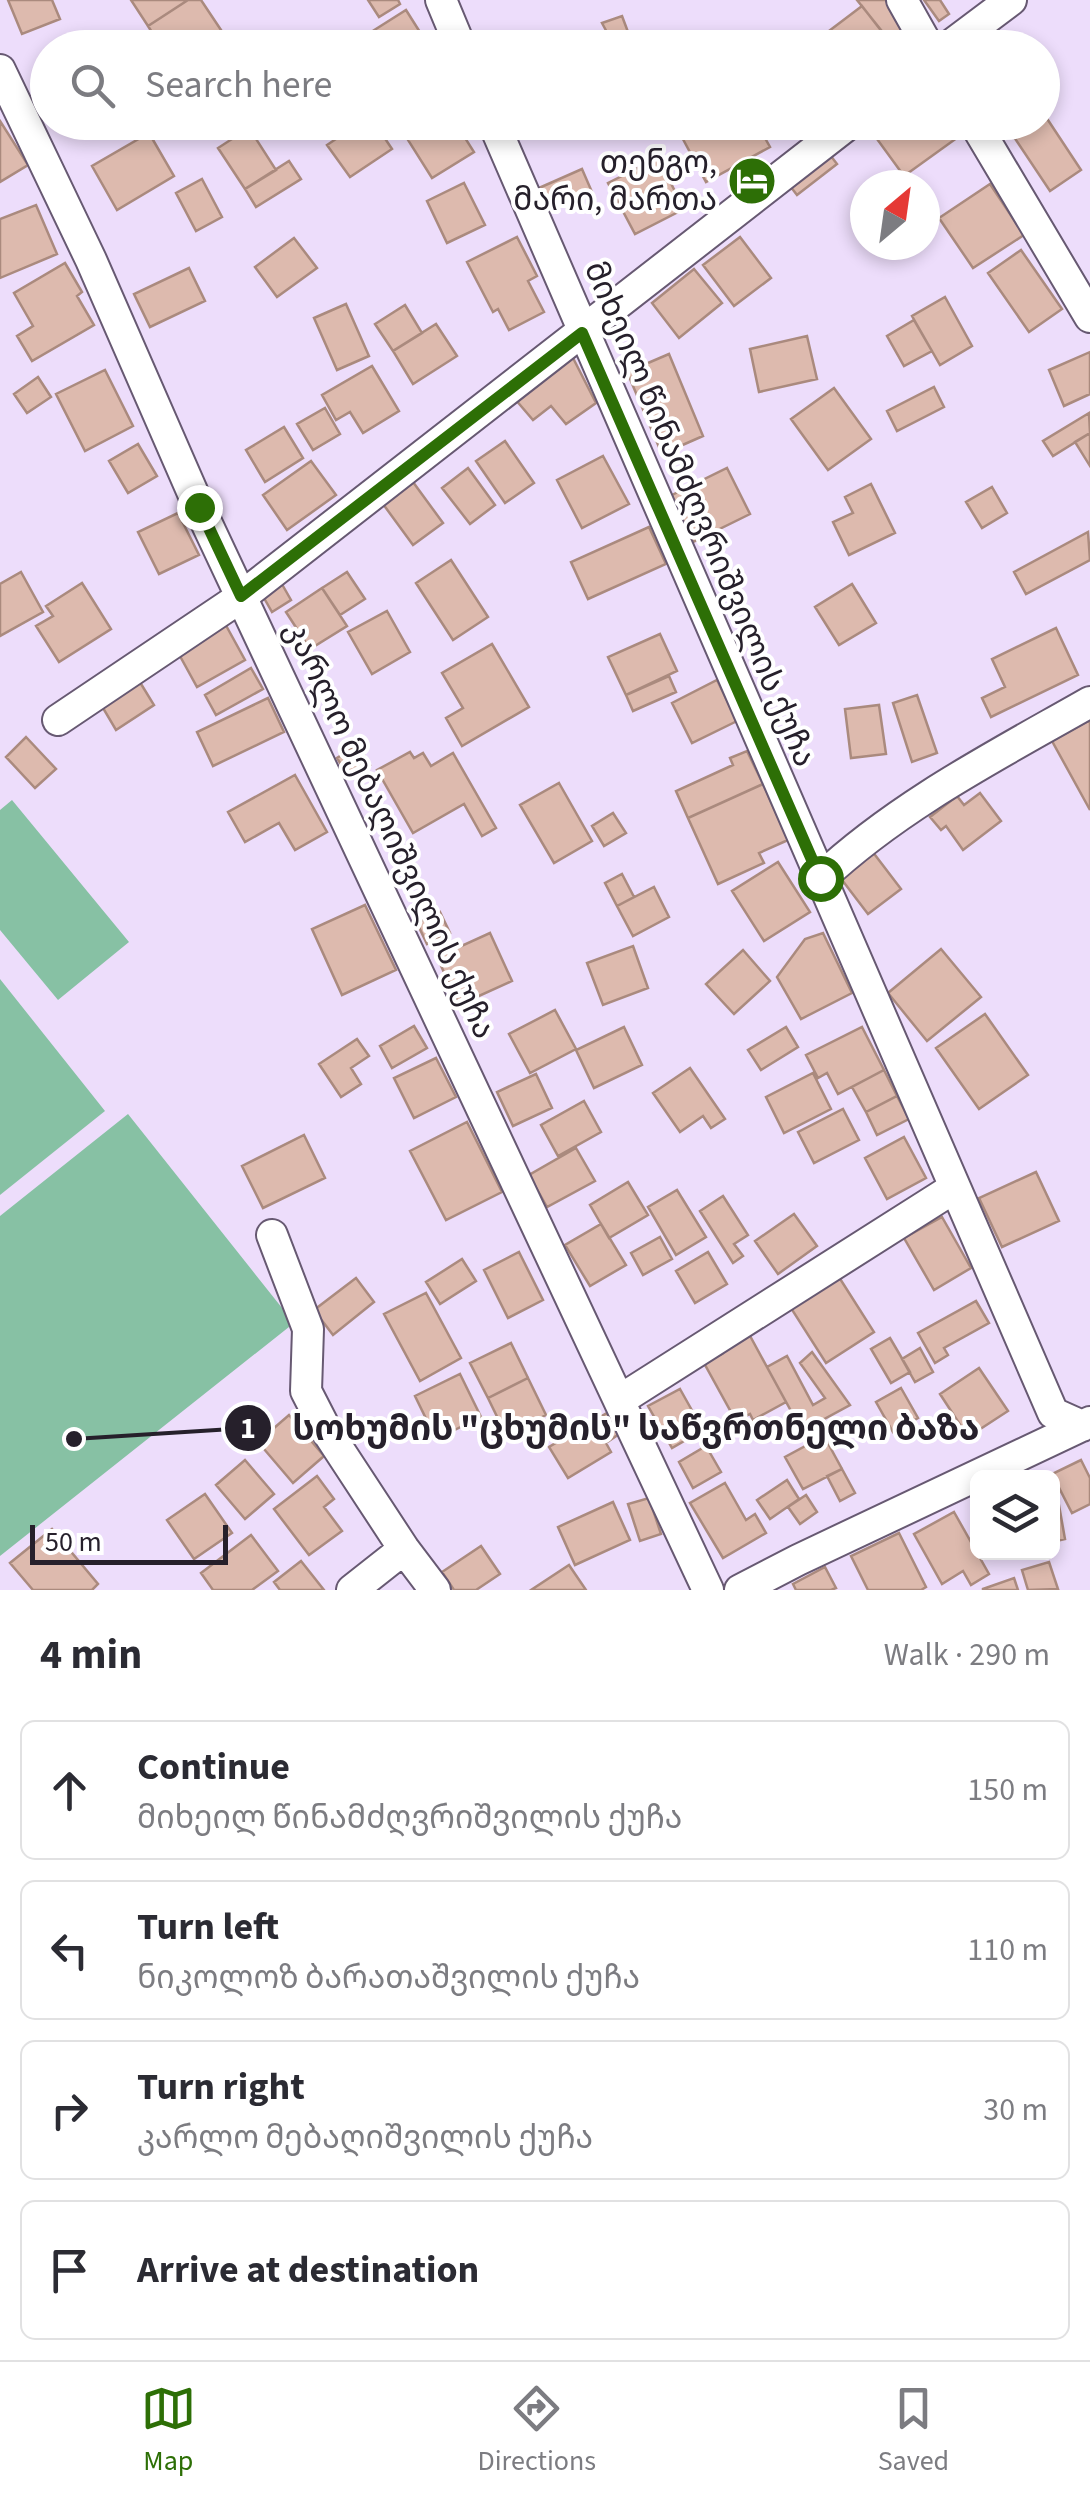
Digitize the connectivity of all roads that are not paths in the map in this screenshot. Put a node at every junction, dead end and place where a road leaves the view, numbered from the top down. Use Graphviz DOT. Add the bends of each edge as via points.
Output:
graph roads {
  1 [pos="441,0"];
  2 [pos="902,0"];
  3 [pos="1011,0"];
  4 [pos="454,30"];
  5 [pos="920,30"];
  6 [pos="971,30"];
  7 [pos="0,70"];
  8 [pos="30,133"];
  9 [pos="34,140"];
  10 [pos="501,140"];
  11 [pos="828,140"];
  12 [pos="985,140"];
  13 [pos="1090,318"];
  14 [pos="582,333"];
  15 [pos="241,596"];
  16 [pos="1090,702"];
  17 [pos="58,720"];
  18 [pos="820,878"];
  19 [pos="954,1188"];
  20 [pos="272,1235"];
  21 [pos="620,1400"];
  22 [pos="1087,1430"];
  23 [pos="404,1549"];
  24 [pos="352,1590"];
  25 [pos="435,1590"];
  26 [pos="708,1590"];
  27 [pos="740,1590"];
  1 -- 4 [label="street"];
  2 -- 5 [label="street"];
  3 -- 6 [label="street"];
  7 -- 8 [label="street, კარლო მებაღიშვილის ქუჩა"];
  9 -- 15 [label="street, კარლო მებაღიშვილის ქუჩა"];
  10 -- 14 [label="street, მიხეილ წინამძღვრიშვილის ქუჩა"];
  11 -- 14 [label="street"];
  12 -- 13 [label="street"];
  14 -- 15 [label="street"];
  14 -- 18 [label="street, მიხეილ წინამძღვრიშვილის ქუჩა"];
  15 -- 17 [label="street"];
  15 -- 21 [label="street, კარლო მებაღიშვილის ქუჩა"];
  16 -- 18 [label="street" via="970,770 855,846"];
  18 -- 19 [label="street, მიხეილ წინამძღვრიშვილის ქუჩა"];
  19 -- 21 [label="street"];
  19 -- 22 [label="street, მიხეილ წინამძღვრიშვილის ქუჩა" via="1052,1413"];
  20 -- 23 [label="street" via="308,1329 306,1391"];
  21 -- 26 [label="street, კარლო მებაღიშვილის ქუჩა"];
  22 -- 27 [label="street"];
  23 -- 24 [label="street"];
  23 -- 25 [label="street"];
}
